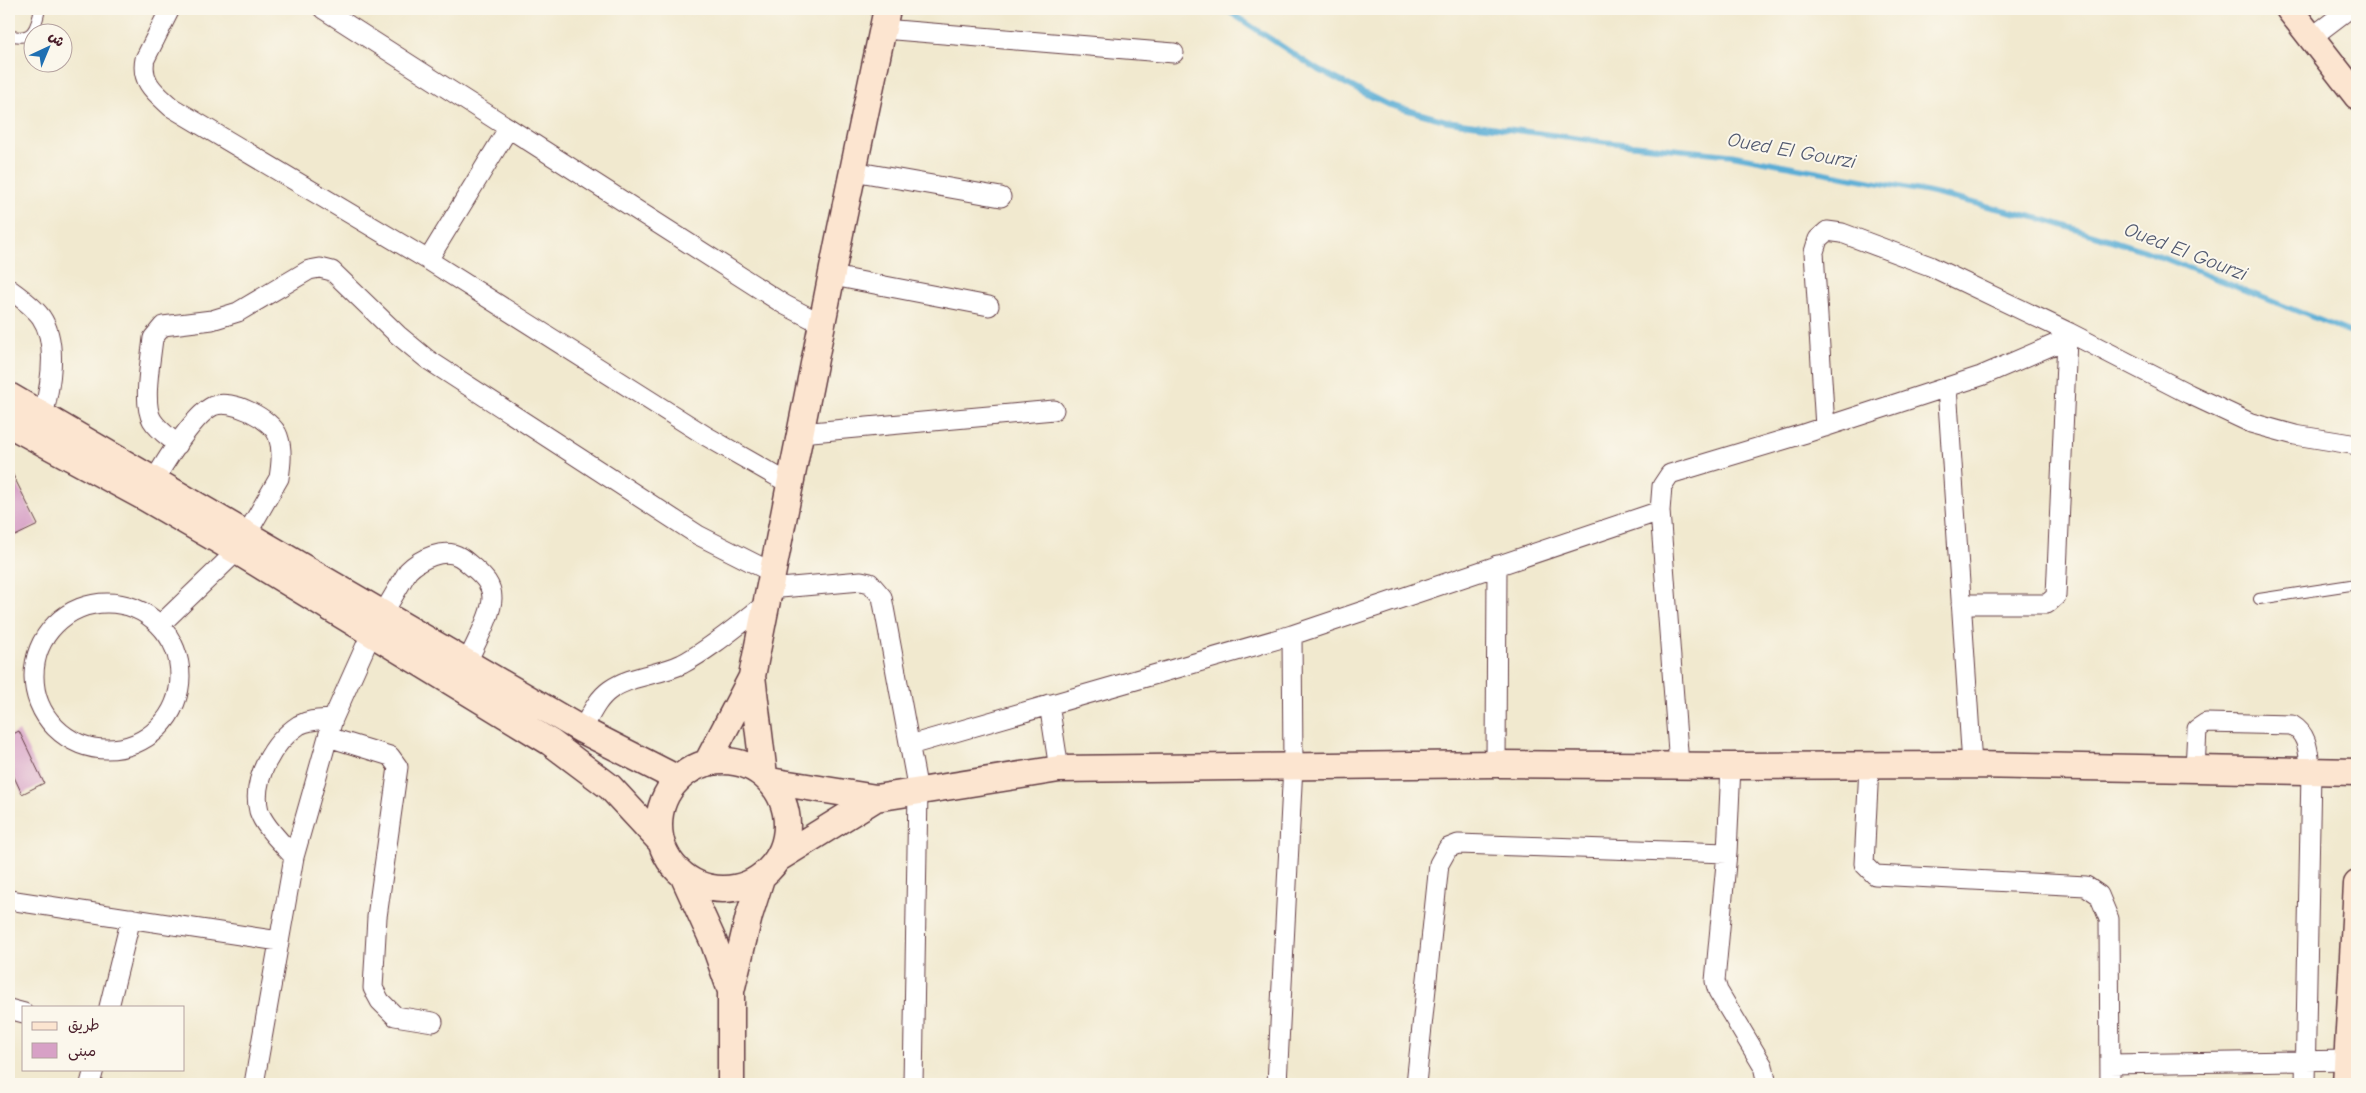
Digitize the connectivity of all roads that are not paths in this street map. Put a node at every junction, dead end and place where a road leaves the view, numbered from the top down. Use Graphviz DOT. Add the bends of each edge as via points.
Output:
graph roads {
  1 [pos="40,9"];
  2 [pos="170,9"];
  3 [pos="323,9"];
  4 [pos="2289,9"];
  5 [pos="2349,9"];
  6 [pos="885,19"];
  7 [pos="9,35"];
  8 [pos="2312,37"];
  9 [pos="1174,53"];
  10 [pos="2357,96"];
  11 [pos="508,129"];
  12 [pos="853,170"];
  13 [pos="1001,197"];
  14 [pos="428,260"];
  15 [pos="833,276"];
  16 [pos="9,289"];
  17 [pos="989,306"];
  18 [pos="824,325"];
  19 [pos="2067,335"];
  20 [pos="1947,387"];
  21 [pos="9,396"];
  22 [pos="1054,410"];
  23 [pos="43,416"];
  24 [pos="9,424"];
  25 [pos="1825,427"];
  26 [pos="800,433"];
  27 [pos="178,445"];
  28 [pos="2357,445"];
  29 [pos="790,484"];
  30 [pos="149,489"];
  31 [pos="1660,511"];
  32 [pos="242,543"];
  33 [pos="1497,565"];
  34 [pos="2357,584"];
  35 [pos="769,589"];
  36 [pos="2259,600"];
  37 [pos="1961,604"];
  38 [pos="376,624"];
  39 [pos="160,625"];
  40 [pos="1292,635"];
  41 [pos="467,662"];
  42 [pos="752,676"];
  43 [pos="1049,704"];
  44 [pos="330,728"];
  45 [pos="582,730"];
  46 [pos="910,744"];
  47 [pos="707,763"];
  48 [pos="1496,764"];
  49 [pos="1292,765"];
  50 [pos="1679,765"];
  51 [pos="1972,765"];
  52 [pos="1730,766"];
  53 [pos="1869,767"];
  54 [pos="1059,769"];
  55 [pos="2195,769"];
  56 [pos="2311,771"];
  57 [pos="2357,772"];
  58 [pos="678,778"];
  59 [pos="767,778"];
  60 [pos="918,791"];
  61 [pos="876,798"];
  62 [pos="660,842"];
  63 [pos="1727,853"];
  64 [pos="294,856"];
  65 [pos="779,858"];
  66 [pos="684,877"];
  67 [pos="761,878"];
  68 [pos="2357,884"];
  69 [pos="9,900"];
  70 [pos="131,918"];
  71 [pos="279,941"];
  72 [pos="731,991"];
  73 [pos="109,1006"];
  74 [pos="9,1009"];
  75 [pos="22,1012"];
  76 [pos="433,1022"];
  77 [pos="2305,1061"];
  78 [pos="2110,1064"];
  79 [pos="94,1070"];
  80 [pos="2346,1072"];
  81 [pos="90,1084"];
  82 [pos="254,1084"];
  83 [pos="731,1084"];
  84 [pos="913,1084"];
  85 [pos="1277,1084"];
  86 [pos="1416,1084"];
  87 [pos="1767,1084"];
  88 [pos="2110,1084"];
  89 [pos="2304,1084"];
  1 -- 7 [label="lane" via="37,24 30,35 20,39"];
  2 -- 14 [label="street" via="143,66 148,84 157,94 172,107"];
  3 -- 11 [label="street"];
  4 -- 8 [label="main road"];
  5 -- 8 [label="street"];
  6 -- 9 [label="street"];
  6 -- 12 [label="main road"];
  8 -- 10 [label="main road"];
  11 -- 14 [label="street"];
  11 -- 18 [label="street" via="785,305"];
  12 -- 13 [label="street"];
  12 -- 15 [label="main road"];
  14 -- 29 [label="street" via="706,436"];
  15 -- 17 [label="street"];
  15 -- 18 [label="main road"];
  16 -- 23 [label="street" via="41,317 50,340 52,377"];
  18 -- 26 [label="main road"];
  19 -- 20 [label="street" via="1981,376"];
  19 -- 25 [label="street" via="1930,266 1842,233 1827,232 1818,238 1814,252"];
  19 -- 28 [label="street" via="2251,422 2295,435"];
  19 -- 37 [label="street" via="2056,596 2047,604"];
  20 -- 25 [label="street"];
  20 -- 37 [label="street"];
  21 -- 23 [label="main road"];
  22 -- 26 [label="street"];
  23 -- 30 [label="main road"];
  24 -- 30 [label="main road"];
  25 -- 31 [label="street" via="1670,474 1662,486"];
  26 -- 29 [label="main road"];
  27 -- 30 [label="street"];
  27 -- 32 [label="street" via="204,413 213,406 227,403 239,406 272,426 278,435 282,465 279,478"];
  27 -- 35 [label="street" via="156,425 147,408 153,338 157,331 163,326 212,320 238,312 304,273 320,268 332,271 398,336 427,359 698,535"];
  29 -- 35 [label="main road"];
  30 -- 32 [label="main road"];
  31 -- 33 [label="street"];
  31 -- 50 [label="street"];
  32 -- 38 [label="main road"];
  32 -- 39 [label="street"];
  33 -- 40 [label="street"];
  33 -- 48 [label="street"];
  34 -- 36 [label="lane"];
  35 -- 42 [label="main road"];
  35 -- 45 [label="street" via="697,656 664,672 624,682 610,690 599,701"];
  35 -- 46 [label="street" via="861,581 870,582 876,588 882,597"];
  37 -- 51 [label="street"];
  38 -- 41 [label="main road"];
  38 -- 41 [label="street" via="408,571 417,563 440,553 459,556 485,578 492,598"];
  38 -- 44 [label="street"];
  38 -- 62 [label="main road" via="571,756 622,799"];
  39 -- 39 [label="street" via="134,608 104,603 74,610 50,629 36,656 34,679 39,702 55,728 81,745 111,750 140,742 159,729 173,710 181,681 176,650"];
  40 -- 43 [label="street"];
  40 -- 49 [label="street"];
  41 -- 45 [label="main road"];
  42 -- 47 [label="main road"];
  42 -- 59 [label="main road"];
  43 -- 46 [label="street"];
  43 -- 54 [label="street"];
  44 -- 64 [label="street"];
  44 -- 64 [label="street" via="313,720 300,725 267,759 261,775 260,812"];
  44 -- 76 [label="street" via="390,756 398,767 378,917 373,988 380,1001 396,1016"];
  45 -- 58 [label="main road"];
  46 -- 60 [label="street"];
  47 -- 58 [label="main road"];
  47 -- 59 [label="main road" via="727,760 746,765"];
  48 -- 49 [label="main road"];
  48 -- 50 [label="main road"];
  49 -- 54 [label="main road"];
  49 -- 85 [label="street"];
  50 -- 52 [label="main road"];
  51 -- 53 [label="main road"];
  51 -- 55 [label="main road"];
  52 -- 53 [label="main road"];
  52 -- 63 [label="street"];
  53 -- 78 [label="street" via="1864,864 1876,875 2086,886 2098,894 2109,919"];
  54 -- 60 [label="main road"];
  55 -- 56 [label="main road"];
  55 -- 56 [label="street" via="2197,729 2206,723 2292,725 2306,738"];
  56 -- 57 [label="main road"];
  56 -- 77 [label="street"];
  58 -- 62 [label="main road" via="665,797 658,819"];
  59 -- 61 [label="main road"];
  59 -- 65 [label="main road" via="780,794 786,810 786,843"];
  60 -- 61 [label="main road"];
  60 -- 84 [label="street"];
  61 -- 65 [label="main road"];
  62 -- 66 [label="main road" via="669,861"];
  63 -- 86 [label="street" via="1458,844 1448,848 1440,864"];
  63 -- 87 [label="street" via="1715,981 1763,1066"];
  64 -- 71 [label="street"];
  65 -- 67 [label="main road"];
  66 -- 67 [label="main road" via="708,889 736,889"];
  66 -- 72 [label="main road" via="708,928"];
  67 -- 72 [label="main road"];
  68 -- 80 [label="main road"];
  69 -- 70 [label="street"];
  70 -- 71 [label="street"];
  70 -- 73 [label="street"];
  71 -- 82 [label="street"];
  72 -- 83 [label="main road"];
  74 -- 75 [label="street"];
  77 -- 78 [label="street"];
  77 -- 80 [label="street"];
  77 -- 89 [label="street"];
  78 -- 88 [label="street"];
  79 -- 81 [label="street"];
}
